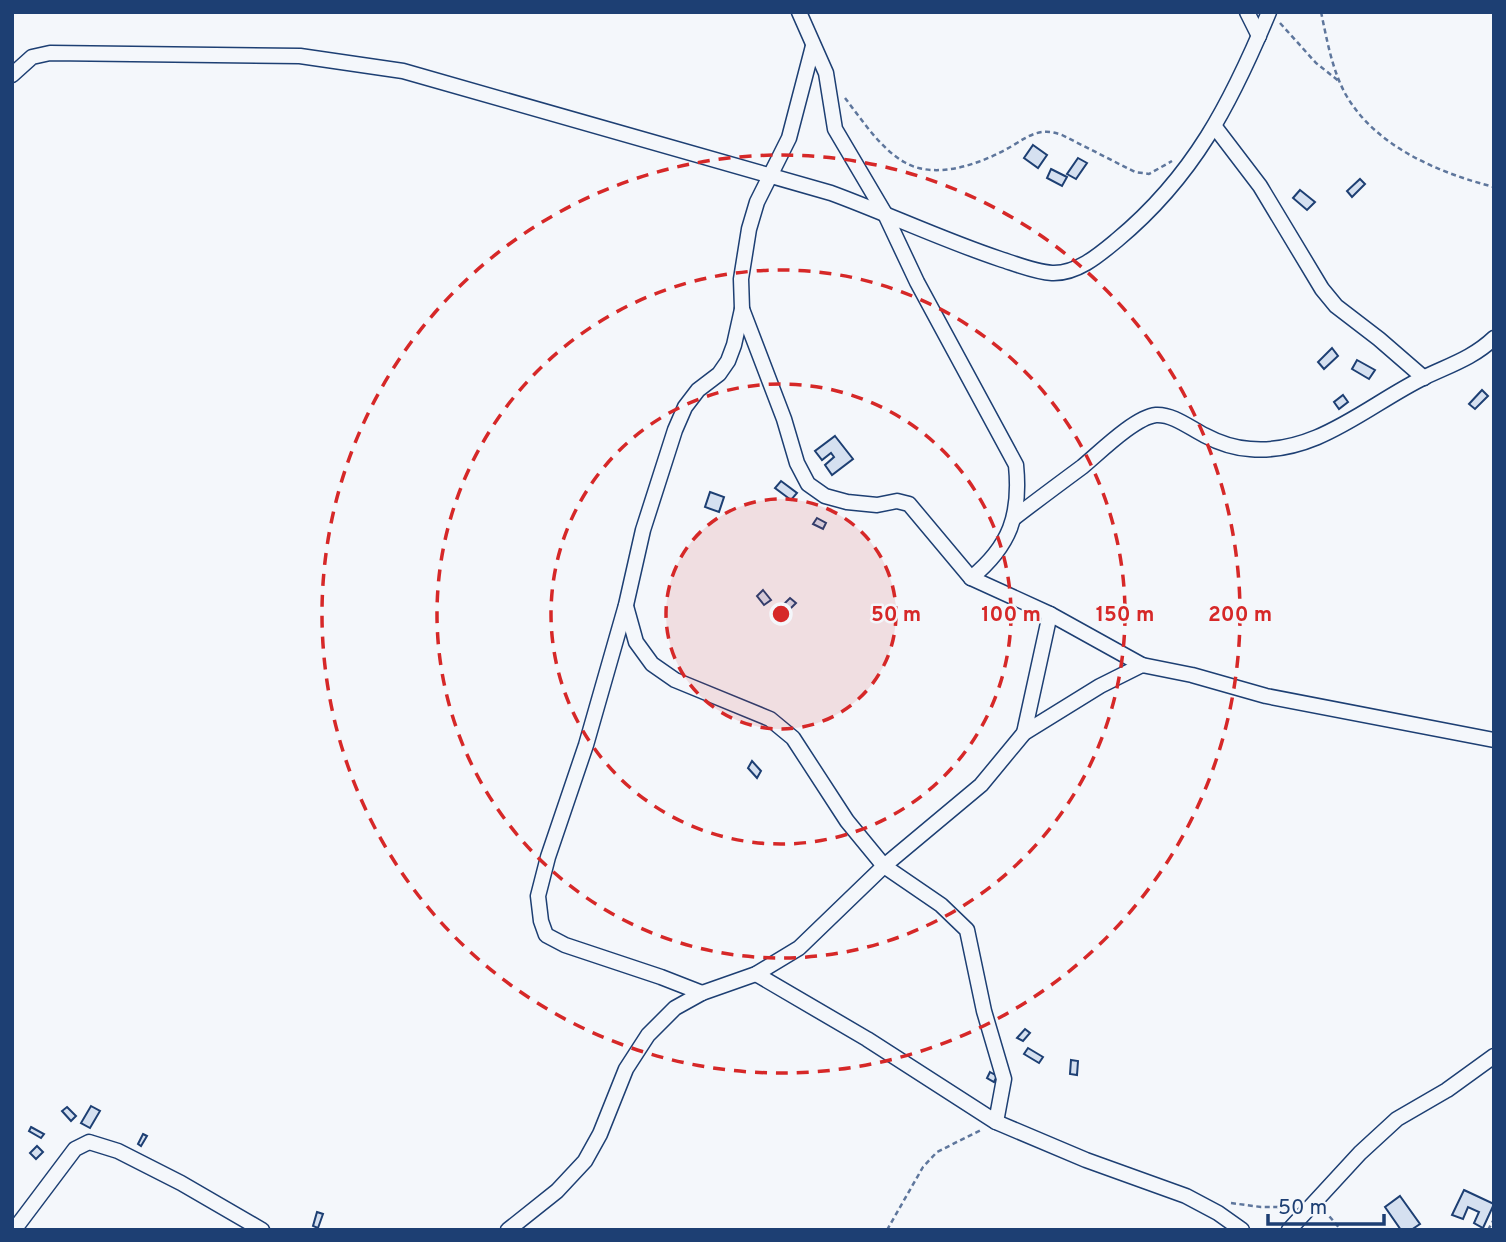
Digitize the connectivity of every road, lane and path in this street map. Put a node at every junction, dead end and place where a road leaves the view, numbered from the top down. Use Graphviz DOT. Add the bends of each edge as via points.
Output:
graph roads {
  1 [pos="799,12"];
  2 [pos="1247,12"];
  3 [pos="1269,12"];
  4 [pos="1321,12"];
  5 [pos="1280,22"];
  6 [pos="1259,36"];
  7 [pos="813,46"];
  8 [pos="12,75"];
  9 [pos="1340,83"];
  10 [pos="841,93"];
  11 [pos="1215,127"];
  12 [pos="1174,159"];
  13 [pos="769,176"];
  14 [pos="1494,187"];
  15 [pos="884,212"];
  16 [pos="742,309"];
  17 [pos="1494,338"];
  18 [pos="1424,378"];
  19 [pos="1014,518"];
  20 [pos="971,578"];
  21 [pos="626,605"];
  22 [pos="1050,614"];
  23 [pos="1142,665"];
  24 [pos="1024,733"];
  25 [pos="1494,740"];
  26 [pos="884,866"];
  27 [pos="756,974"];
  28 [pos="702,993"];
  29 [pos="1494,1056"];
  30 [pos="996,1122"];
  31 [pos="1220,1202"];
  32 [pos="1312,1206"];
  33 [pos="1494,1219"];
  34 [pos="14,1230"];
  35 [pos="262,1230"];
  36 [pos="508,1230"];
  37 [pos="887,1230"];
  38 [pos="1242,1230"];
  39 [pos="1289,1230"];
  40 [pos="1341,1230"];
  41 [pos="1488,1230"];
  1 -- 7 [label="street"];
  2 -- 6 [label="street"];
  3 -- 6 [label="street"];
  4 -- 9 [label="path"];
  5 -- 9 [label="path"];
  6 -- 11 [label="street"];
  7 -- 13 [label="street" via="789,138"];
  7 -- 15 [label="street" via="826,73 835,129"];
  8 -- 13 [label="street" via="32,57 50,53 300,56 403,71"];
  9 -- 14 [label="path" via="1360,114 1399,148 1435,168"];
  10 -- 12 [label="path" via="882,143 917,168 952,170 988,160 1038,131 1062,135 1135,172 1149,174"];
  11 -- 15 [label="street" via="1147,215 1079,267 1052,273 1021,265 963,247"];
  11 -- 18 [label="street" via="1260,186 1336,306"];
  13 -- 15 [label="street"];
  13 -- 16 [label="street" via="744,253"];
  15 -- 19 [label="street" via="1017,465 1019,495"];
  16 -- 20 [label="street" via="808,484 825,496 848,502 877,505 897,500 909,504"];
  16 -- 21 [label="street" via="728,360 719,374 698,390 675,430"];
  17 -- 18 [label="street" via="1471,357"];
  18 -- 19 [label="street" via="1328,432 1282,447 1228,446 1155,415 1112,440"];
  19 -- 20 [label="street" via="1001,547"];
  20 -- 22 [label="street"];
  21 -- 26 [label="street" via="636,642 652,664 675,680 770,719 793,738 847,821"];
  21 -- 28 [label="street" via="548,858 538,896 541,921 546,935 565,946"];
  22 -- 23 [label="street"];
  22 -- 24 [label="street"];
  23 -- 24 [label="street"];
  23 -- 25 [label="street" via="1266,696"];
  24 -- 26 [label="street" via="981,785"];
  26 -- 27 [label="street" via="799,948"];
  26 -- 30 [label="street" via="941,905 967,930 1004,1079"];
  27 -- 28 [label="street"];
  27 -- 30 [label="street"];
  28 -- 36 [label="street" via="675,1008 648,1035 626,1069 585,1161 557,1191"];
  29 -- 32 [label="street" via="1397,1119"];
  30 -- 37 [label="path" via="937,1152 923,1167"];
  30 -- 38 [label="street" via="1186,1196"];
  31 -- 32 [label="path"];
  32 -- 39 [label="street"];
  32 -- 40 [label="path" via="1329,1214"];
  33 -- 41 [label="path"];
  34 -- 35 [label="street" via="75,1149 89,1142 149,1167"];
}
